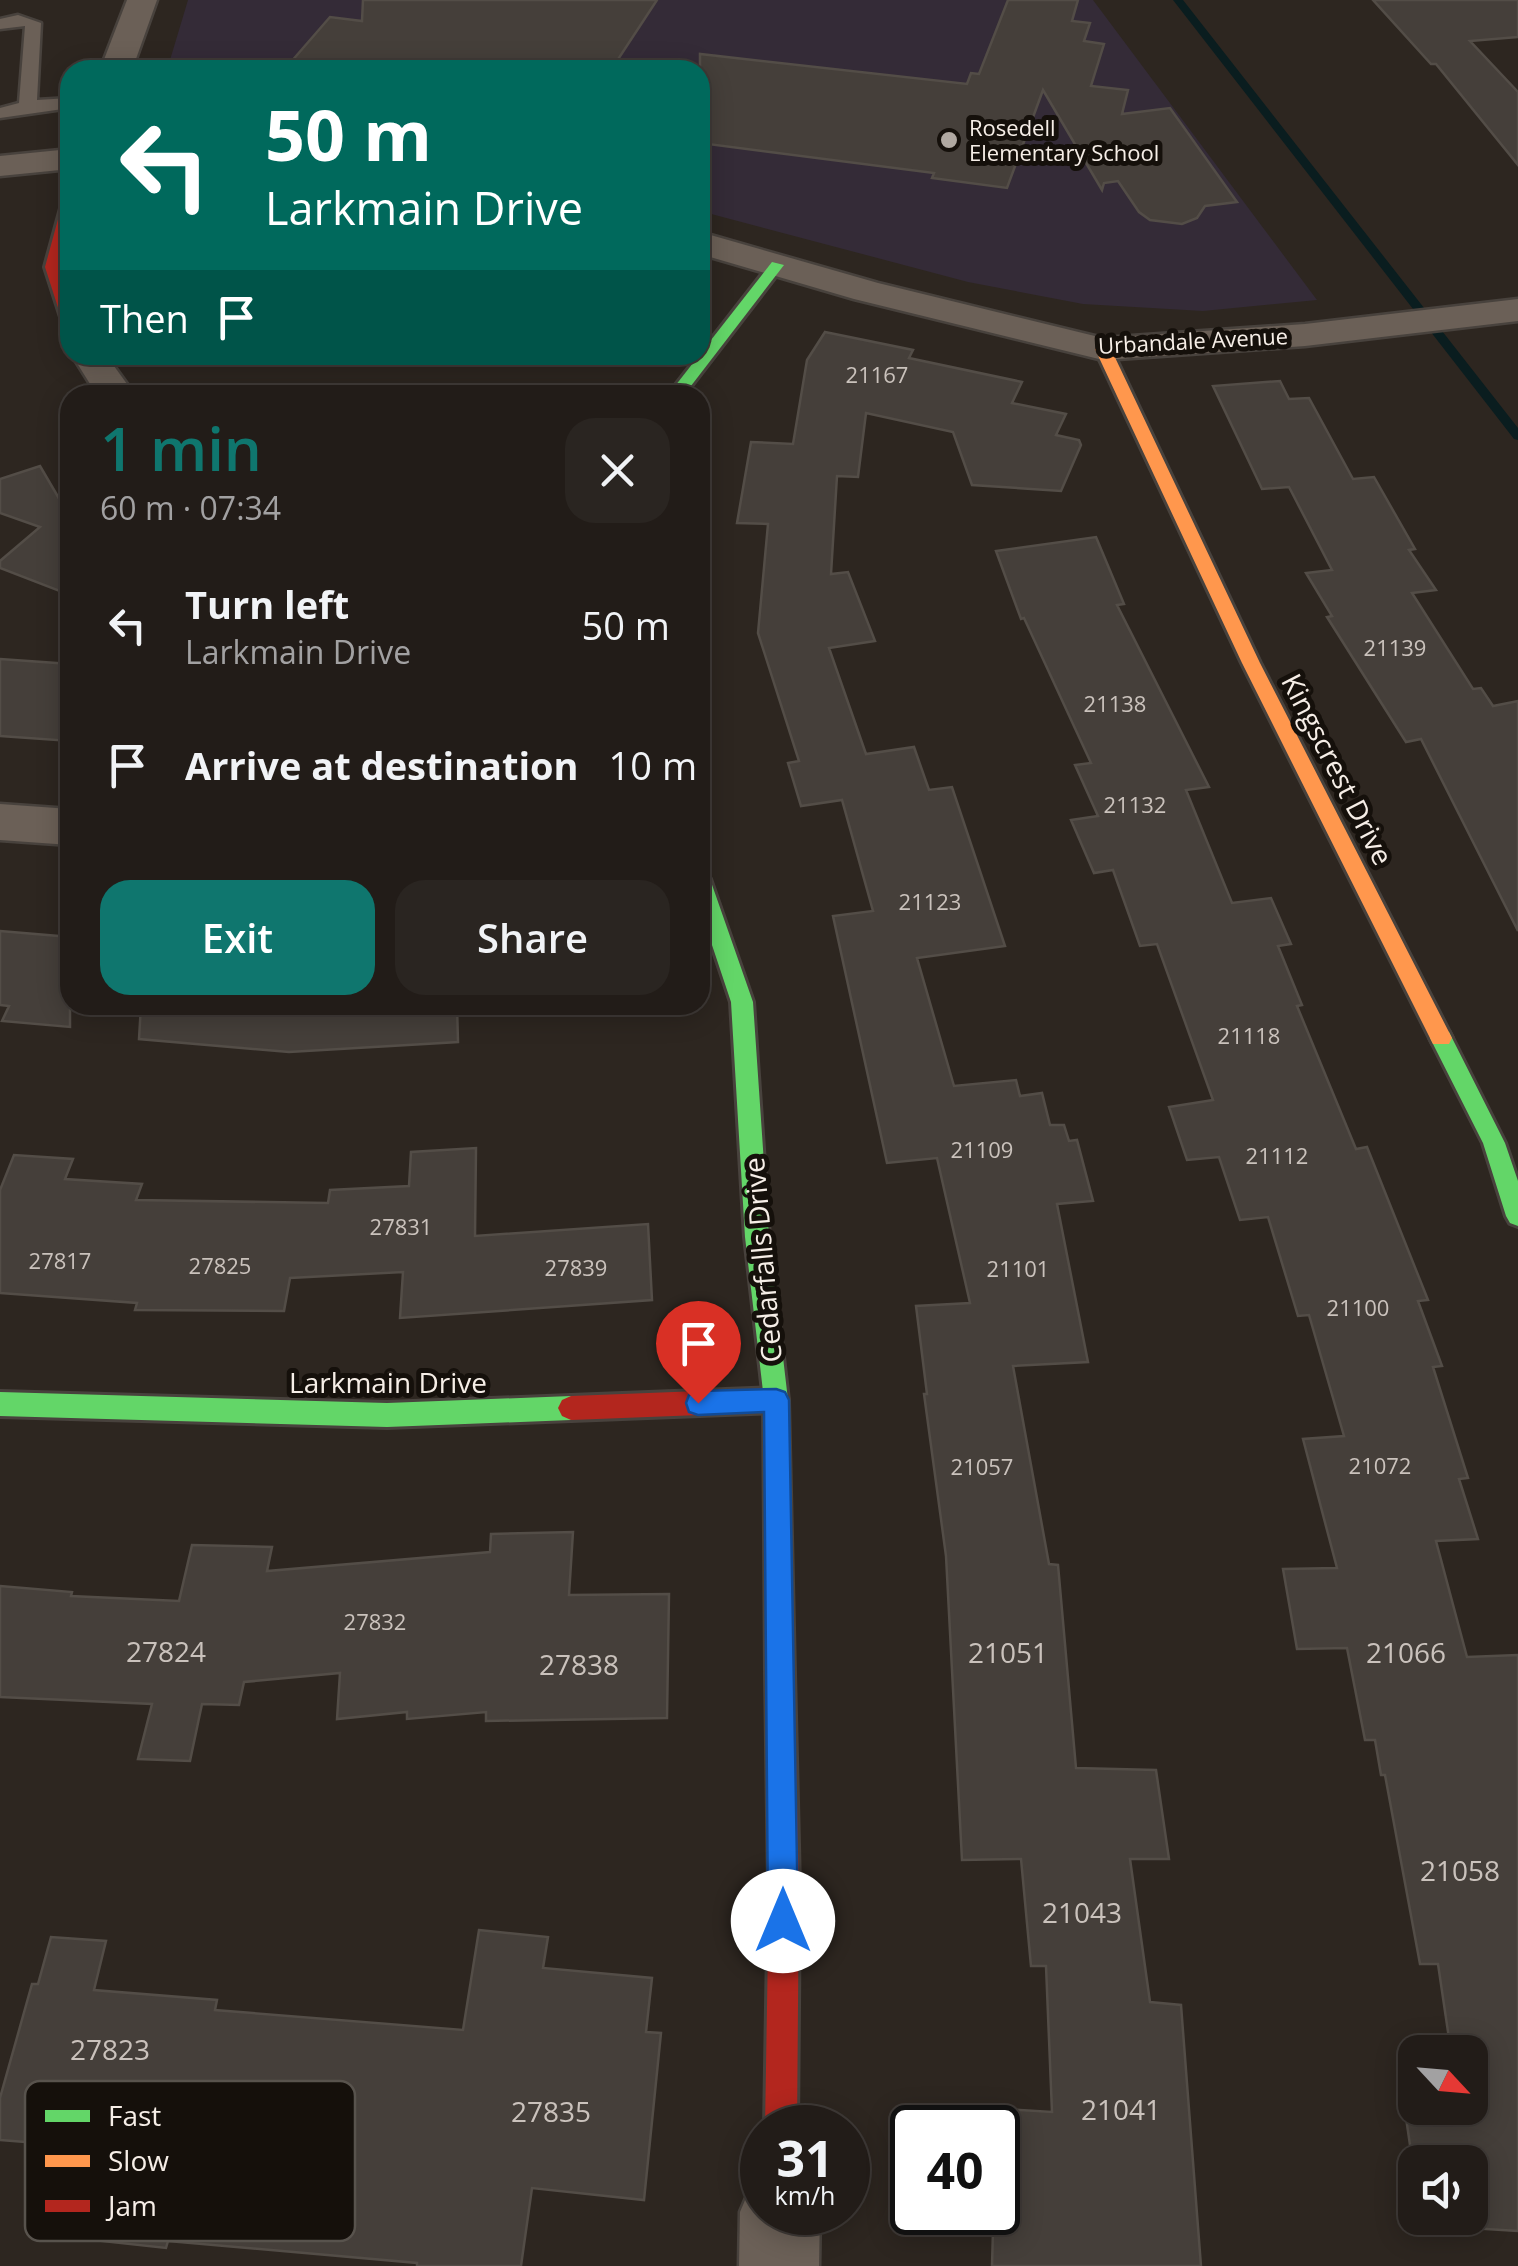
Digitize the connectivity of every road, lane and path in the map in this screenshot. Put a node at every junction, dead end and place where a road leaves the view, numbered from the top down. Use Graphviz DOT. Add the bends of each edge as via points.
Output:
graph roads {
  1 [pos="142,0"];
  2 [pos="0,24"];
  3 [pos="120,60"];
  4 [pos="60,104"];
  5 [pos="28,106"];
  6 [pos="4,118"];
  7 [pos="60,160"];
  8 [pos="0,166"];
  9 [pos="60,236"];
  10 [pos="710,246"];
  11 [pos="778,264"];
  12 [pos="60,297"];
  13 [pos="1518,310"];
  14 [pos="1103,349"];
  15 [pos="710,351"];
  16 [pos="699,365"];
  17 [pos="684,385"];
  18 [pos="0,822"];
  19 [pos="60,826"];
  20 [pos="710,908"];
  21 [pos="1518,1216"];
  22 [pos="776,1400"];
  23 [pos="0,1404"];
  24 [pos="781,2105"];
  25 [pos="780,2235"];
  26 [pos="779,2266"];
  1 -- 3 [label="street"];
  2 -- 5 [label="lane" via="33,23"];
  4 -- 5 [label="lane"];
  5 -- 6 [label="lane"];
  7 -- 8 [label="street"];
  9 -- 12 [label="street" via="53,252"];
  10 -- 11 [label="street, Urbandale Avenue"];
  11 -- 14 [label="street, Urbandale Avenue"];
  11 -- 15 [label="street"];
  13 -- 14 [label="street, Urbandale Avenue"];
  14 -- 21 [label="street, Kingscrest Drive" via="1251,663 1494,1143"];
  16 -- 17 [label="street"];
  18 -- 19 [label="street"];
  20 -- 22 [label="street, Cedarfalls Drive" via="742,1002 757,1237"];
  22 -- 23 [label="street, Larkmain Drive" via="387,1416"];
  22 -- 24 [label="street, Cedarfalls Drive"];
  25 -- 26 [label="street"];
}
